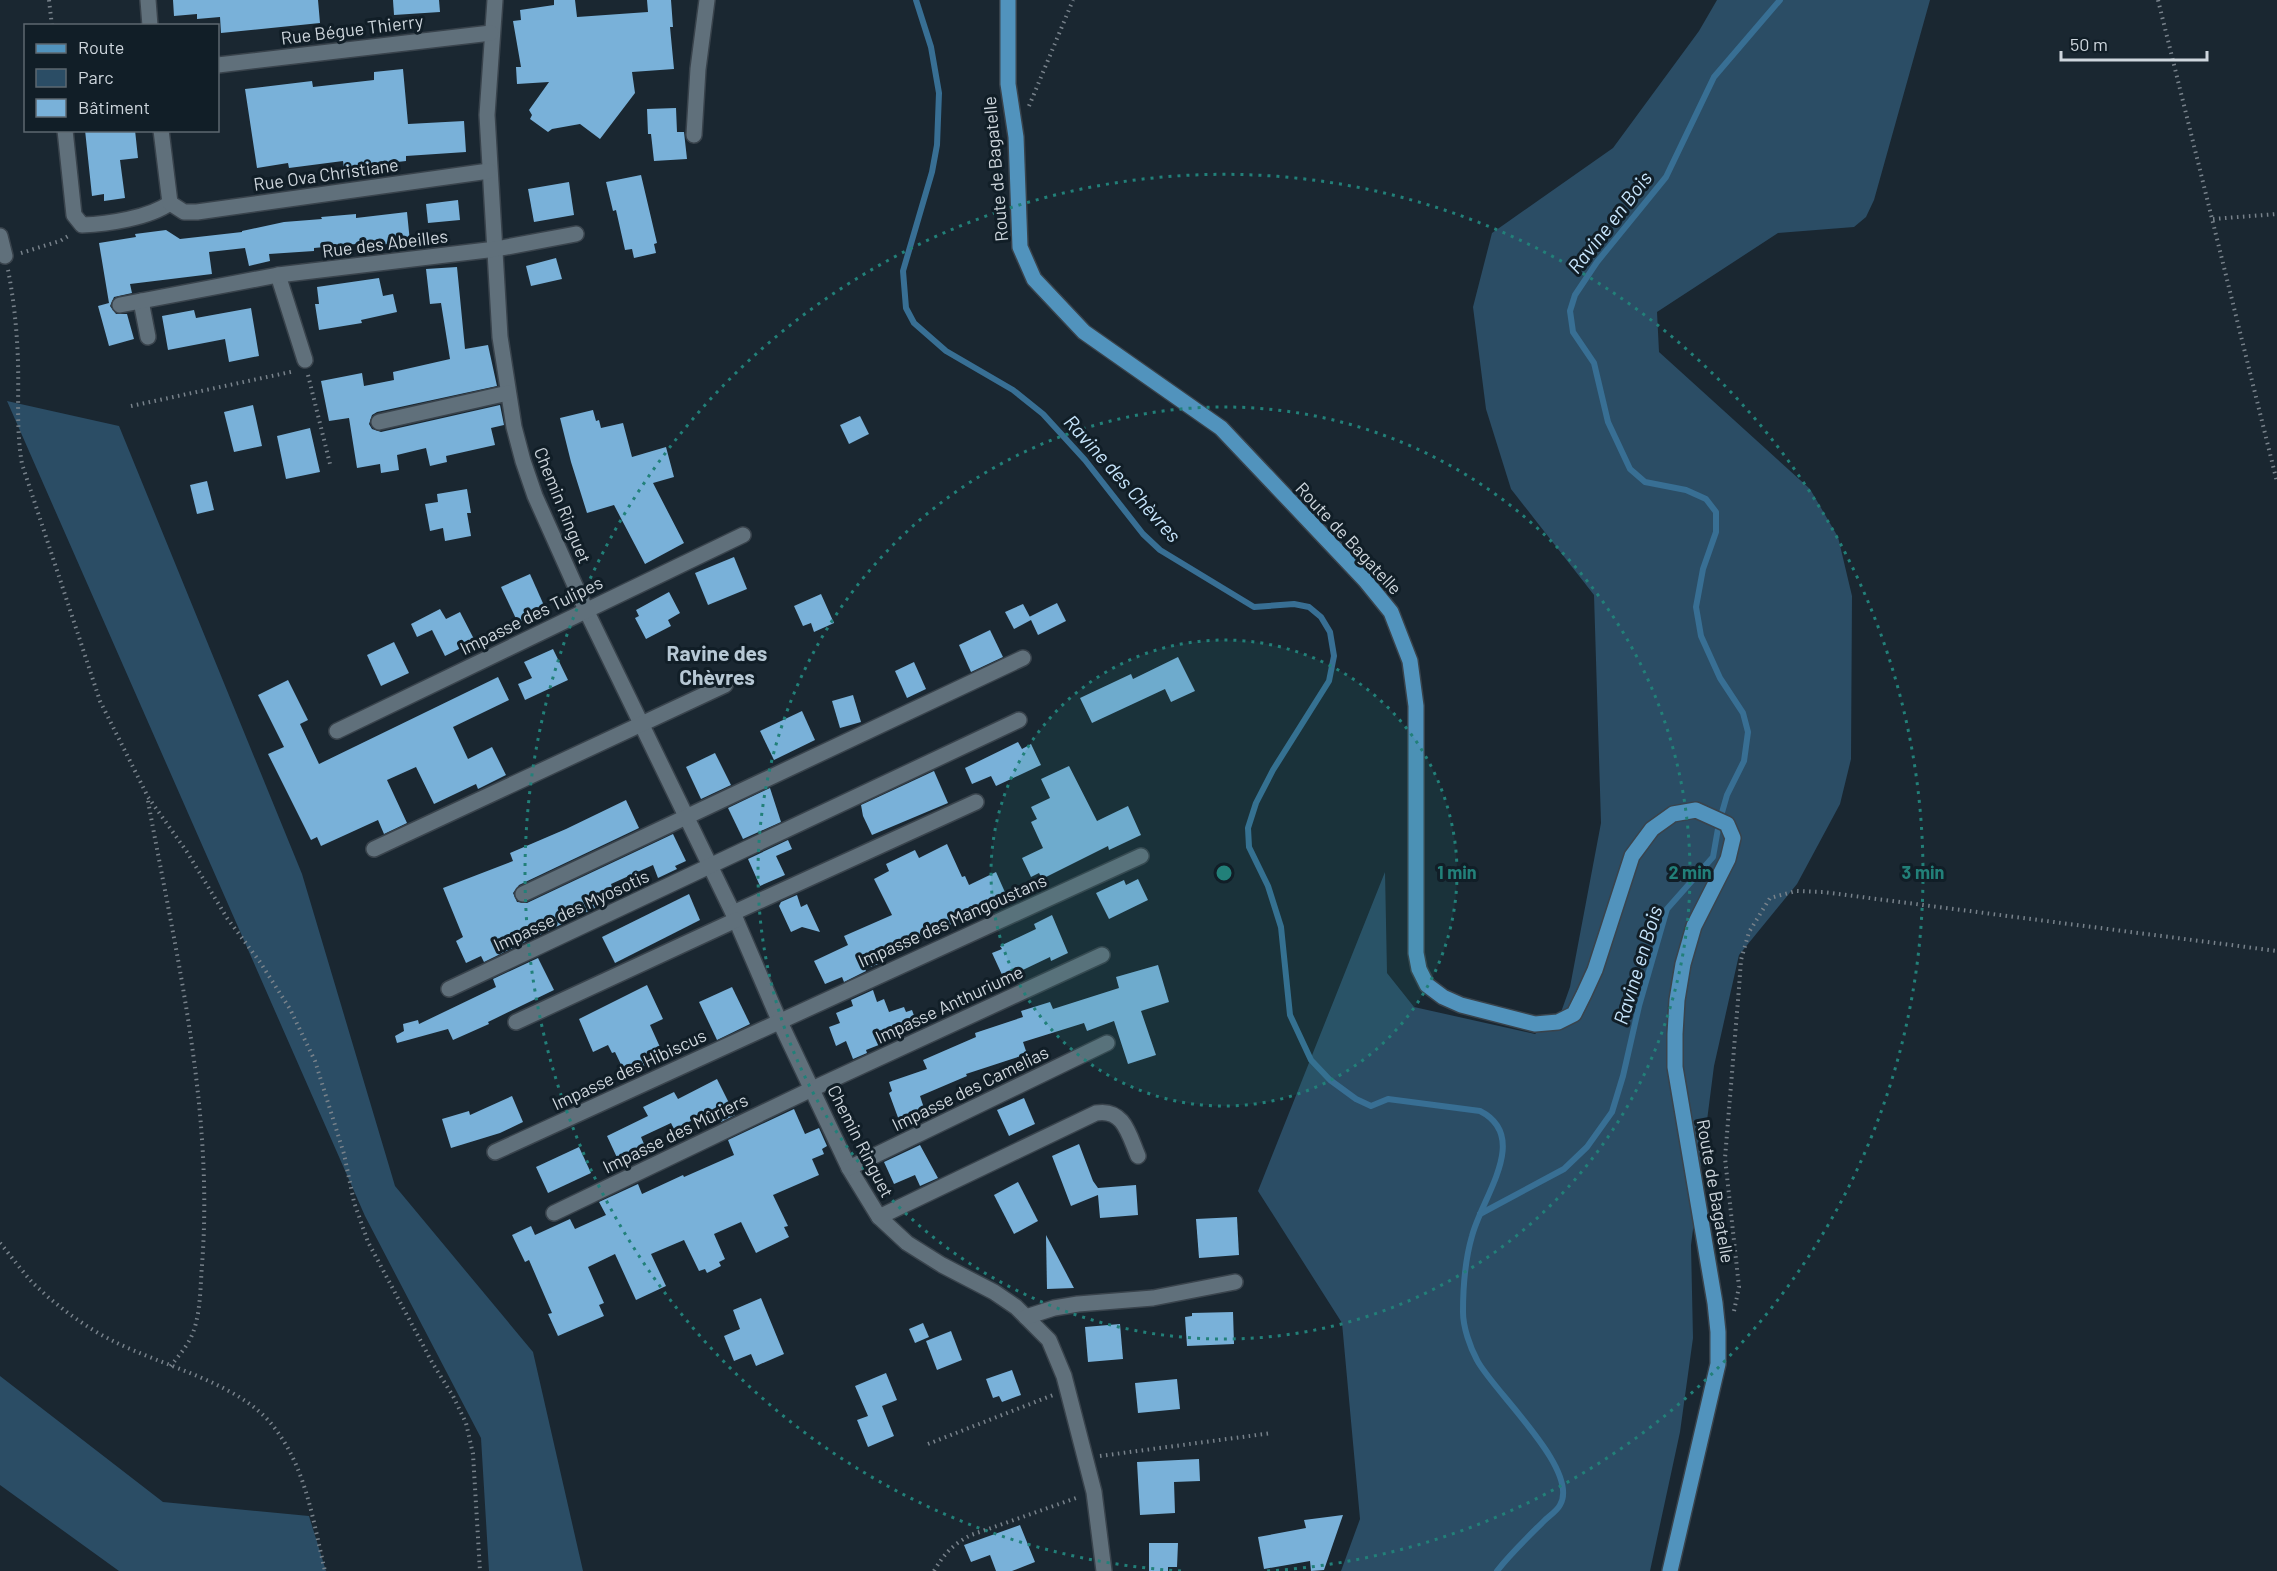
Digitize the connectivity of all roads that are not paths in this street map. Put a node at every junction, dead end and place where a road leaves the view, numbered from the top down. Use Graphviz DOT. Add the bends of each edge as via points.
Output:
graph roads {
  1 [pos="148,0"];
  2 [pos="495,0"];
  3 [pos="707,0"];
  4 [pos="1008,0"];
  5 [pos="150,24"];
  6 [pos="491,33"];
  7 [pos="219,64"];
  8 [pos="65,132"];
  9 [pos="161,132"];
  10 [pos="694,135"];
  11 [pos="489,171"];
  12 [pos="170,203"];
  13 [pos="576,234"];
  14 [pos="0,236"];
  15 [pos="496,249"];
  16 [pos="5,256"];
  17 [pos="278,275"];
  18 [pos="141,301"];
  19 [pos="120,304"];
  20 [pos="148,337"];
  21 [pos="305,360"];
  22 [pos="508,393"];
  23 [pos="379,422"];
  24 [pos="742,535"];
  25 [pos="586,610"];
  26 [pos="1023,658"];
  27 [pos="725,685"];
  28 [pos="1019,720"];
  29 [pos="642,724"];
  30 [pos="338,730"];
  31 [pos="976,802"];
  32 [pos="686,817"];
  33 [pos="374,849"];
  34 [pos="1142,856"];
  35 [pos="710,866"];
  36 [pos="523,894"];
  37 [pos="734,917"];
  38 [pos="1102,955"];
  39 [pos="449,989"];
  40 [pos="779,1020"];
  41 [pos="516,1022"];
  42 [pos="1107,1043"];
  43 [pos="812,1089"];
  44 [pos="495,1152"];
  45 [pos="1138,1156"];
  46 [pos="849,1168"];
  47 [pos="554,1213"];
  48 [pos="879,1217"];
  49 [pos="1234,1282"];
  50 [pos="1026,1317"];
  51 [pos="1104,1571"];
  52 [pos="1670,1571"];
  1 -- 5 [label="street"];
  2 -- 6 [label="street, Chemin Ringuet"];
  3 -- 10 [label="street"];
  4 -- 52 [label="main road, Route de Bagatelle" via="1008,84 1016,137 1020,246 1034,279 1084,332 1221,428 1391,612 1410,661 1416,706 1416,953 1427,985 1461,1005 1535,1024 1558,1022 1574,1014 1595,970 1632,856 1652,829 1672,814 1696,810 1727,824 1732,838 1728,858 1694,926 1677,1000 1675,1067 1718,1332 1718,1364"];
  6 -- 7 [label="street, Rue Bégue Thierry"];
  6 -- 11 [label="street, Chemin Ringuet"];
  8 -- 12 [label="street" via="74,215 82,225 147,215"];
  9 -- 12 [label="street"];
  11 -- 12 [label="street, Rue Ova Christiane" via="197,212 184,212"];
  11 -- 15 [label="street, Chemin Ringuet"];
  13 -- 15 [label="street"];
  14 -- 16 [label="street"];
  15 -- 17 [label="street, Rue des Abeilles"];
  15 -- 22 [label="street, Chemin Ringuet" via="500,337"];
  17 -- 18 [label="street, Rue des Abeilles"];
  17 -- 21 [label="street"];
  18 -- 19 [label="street, Rue des Abeilles"];
  18 -- 20 [label="street"];
  22 -- 23 [label="street"];
  22 -- 25 [label="street, Chemin Ringuet" via="535,496"];
  24 -- 25 [label="street, Impasse des Tulipes"];
  25 -- 29 [label="street, Chemin Ringuet"];
  25 -- 30 [label="street, Impasse des Tulipes"];
  26 -- 32 [label="street"];
  27 -- 29 [label="street"];
  28 -- 35 [label="street"];
  29 -- 32 [label="street, Chemin Ringuet"];
  29 -- 33 [label="street"];
  31 -- 37 [label="street"];
  32 -- 35 [label="street, Chemin Ringuet"];
  32 -- 36 [label="street"];
  34 -- 40 [label="street, Impasse des Mangoustans"];
  35 -- 37 [label="street, Chemin Ringuet"];
  35 -- 39 [label="street, Impasse des Myosotis"];
  37 -- 40 [label="street, Chemin Ringuet"];
  37 -- 41 [label="street"];
  38 -- 43 [label="street, Impasse Anthuriume"];
  40 -- 43 [label="street, Chemin Ringuet"];
  40 -- 44 [label="street, Impasse des Hibiscus"];
  42 -- 46 [label="street, Impasse des Camelias"];
  43 -- 46 [label="street, Chemin Ringuet"];
  43 -- 47 [label="street, Impasse des Mûriers"];
  45 -- 48 [label="street" via="1115,1115 1107,1111 1096,1113"];
  46 -- 48 [label="street, Chemin Ringuet"];
  48 -- 50 [label="street, Chemin Ringuet" via="907,1243 994,1292"];
  49 -- 50 [label="street" via="1153,1298 1054,1308"];
  50 -- 51 [label="street, Chemin Ringuet" via="1049,1340 1068,1388 1094,1492"];
}
